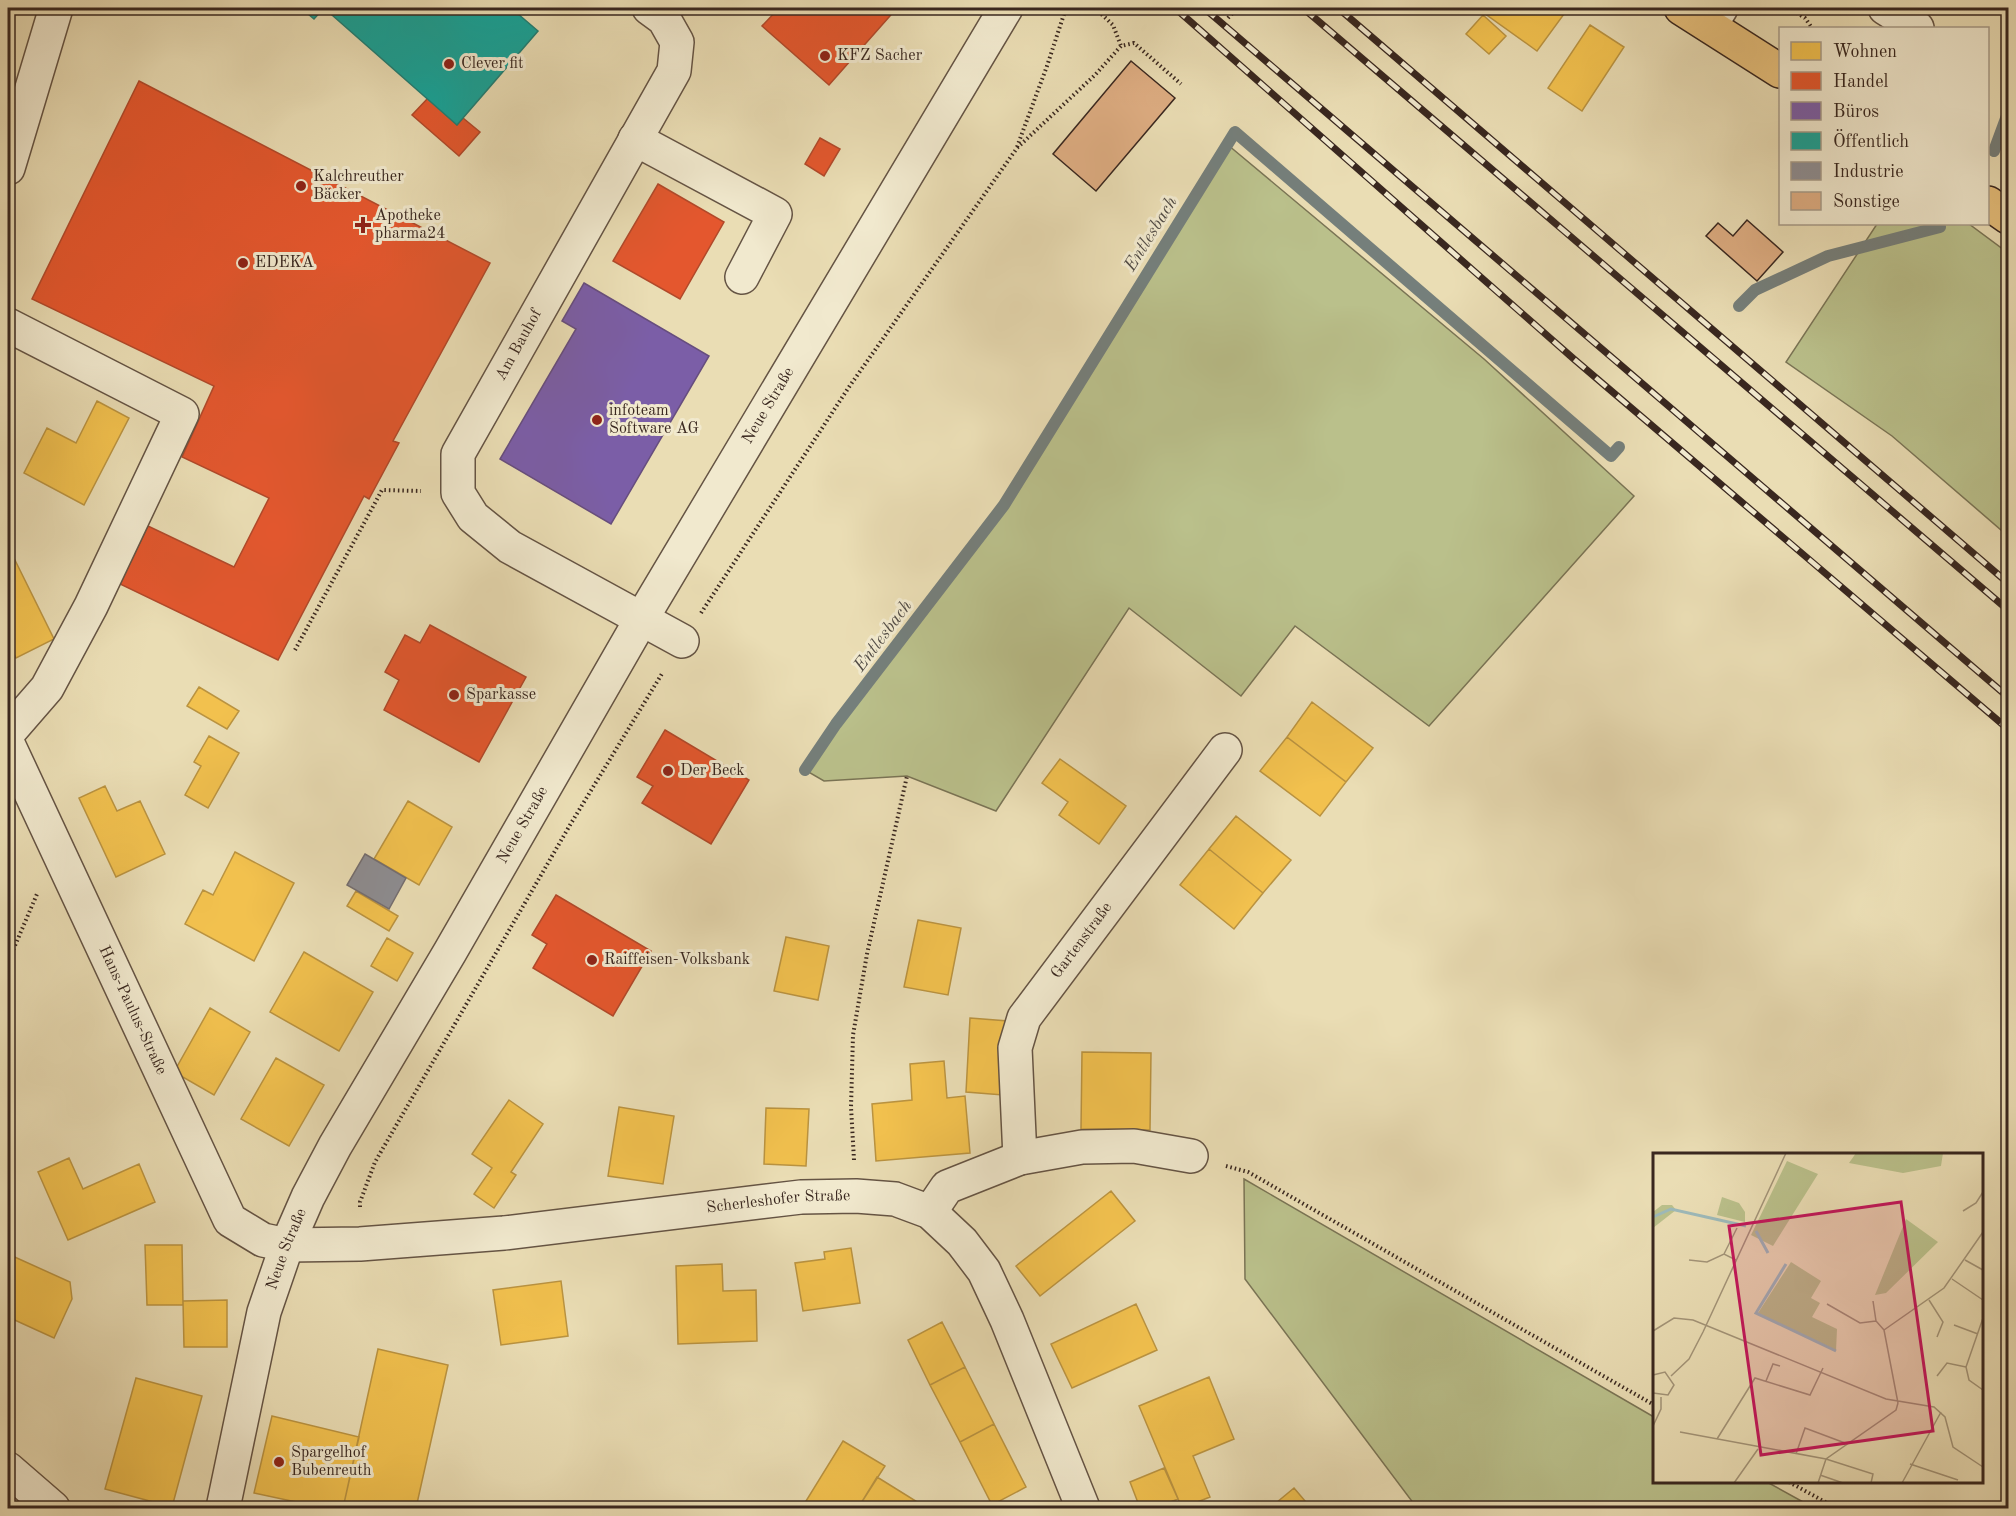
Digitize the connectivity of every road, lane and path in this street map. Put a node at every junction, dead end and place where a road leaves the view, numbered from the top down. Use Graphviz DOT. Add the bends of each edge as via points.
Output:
graph roads {
  1 [pos="56,8"];
  2 [pos="649,8"];
  3 [pos="1006,8"];
  4 [pos="1066,8"];
  5 [pos="1095,8"];
  6 [pos="1237,8"];
  7 [pos="1681,8"];
  8 [pos="1790,8"];
  9 [pos="1885,8"];
  10 [pos="1716,17"];
  11 [pos="1228,18"];
  12 [pos="1811,27"];
  13 [pos="1915,27"];
  14 [pos="1121,46"];
  15 [pos="1779,70"];
  16 [pos="1181,84"];
  17 [pos="635,139"];
  18 [pos="1017,148"];
  19 [pos="8,168"];
  20 [pos="1989,204"];
  21 [pos="2008,217"];
  22 [pos="742,277"];
  23 [pos="8,325"];
  24 [pos="458,493"];
  25 [pos="642,618"];
  26 [pos="682,641"];
  27 [pos="295,650"];
  28 [pos="8,733"];
  29 [pos="8,744"];
  30 [pos="1225,750"];
  31 [pos="907,776"];
  32 [pos="57,849"];
  33 [pos="8,962"];
  34 [pos="1191,1156"];
  35 [pos="1020,1158"];
  36 [pos="856,1196"];
  37 [pos="930,1212"];
  38 [pos="360,1244"];
  39 [pos="287,1245"];
  40 [pos="1653,1404"];
  41 [pos="8,1469"];
  42 [pos="1791,1483"];
  43 [pos="53,1509"];
  44 [pos="223,1509"];
  45 [pos="1083,1509"];
  46 [pos="1836,1509"];
  1 -- 19 [label="street"];
  2 -- 17 [label="street, Am Bauhof" via="664,19 677,42 674,71"];
  3 -- 25 [label="street, Neue Straße"];
  4 -- 18 [label="path"];
  5 -- 14 [label="path" via="1113,25"];
  6 -- 11 [label="path"];
  7 -- 10 [label="main road"];
  8 -- 12 [label="path"];
  9 -- 13 [label="street"];
  10 -- 15 [label="main road"];
  14 -- 16 [label="path" via="1134,43"];
  14 -- 18 [label="path"];
  17 -- 22 [label="street" via="775,214"];
  17 -- 24 [label="street, Am Bauhof" via="458,454"];
  18 -- 26 [label="path" via="849,387"];
  20 -- 21 [label="main road"];
  23 -- 28 [label="street" via="182,414 91,606 47,688"];
  24 -- 25 [label="street" via="473,517 510,547"];
  24 -- 27 [label="path" via="382,490"];
  25 -- 26 [label="street"];
  25 -- 39 [label="street, Neue Straße" via="335,1146"];
  26 -- 38 [label="path" via="570,825 375,1162 360,1202"];
  29 -- 32 [label="street, Hans-Paulus-Straße"];
  30 -- 35 [label="street, Gartenstraße" via="1024,1018 1015,1047"];
  31 -- 36 [label="path" via="853,1035 851,1107"];
  32 -- 33 [label="path"];
  32 -- 39 [label="street, Hans-Paulus-Straße" via="230,1220 263,1240"];
  34 -- 35 [label="street" via="1134,1146 1082,1148"];
  34 -- 40 [label="path" via="1248,1172"];
  35 -- 37 [label="street" via="947,1187"];
  36 -- 37 [label="street, Scherleshofer Straße" via="895,1199"];
  36 -- 38 [label="street, Scherleshofer Straße" via="801,1197 504,1233"];
  37 -- 45 [label="street, Scherleshofer Straße" via="962,1242 1017,1316"];
  38 -- 39 [label="street, Scherleshofer Straße"];
  39 -- 44 [label="street, Neue Straße" via="264,1312"];
  41 -- 43 [label="street"];
  42 -- 46 [label="path"];
}
